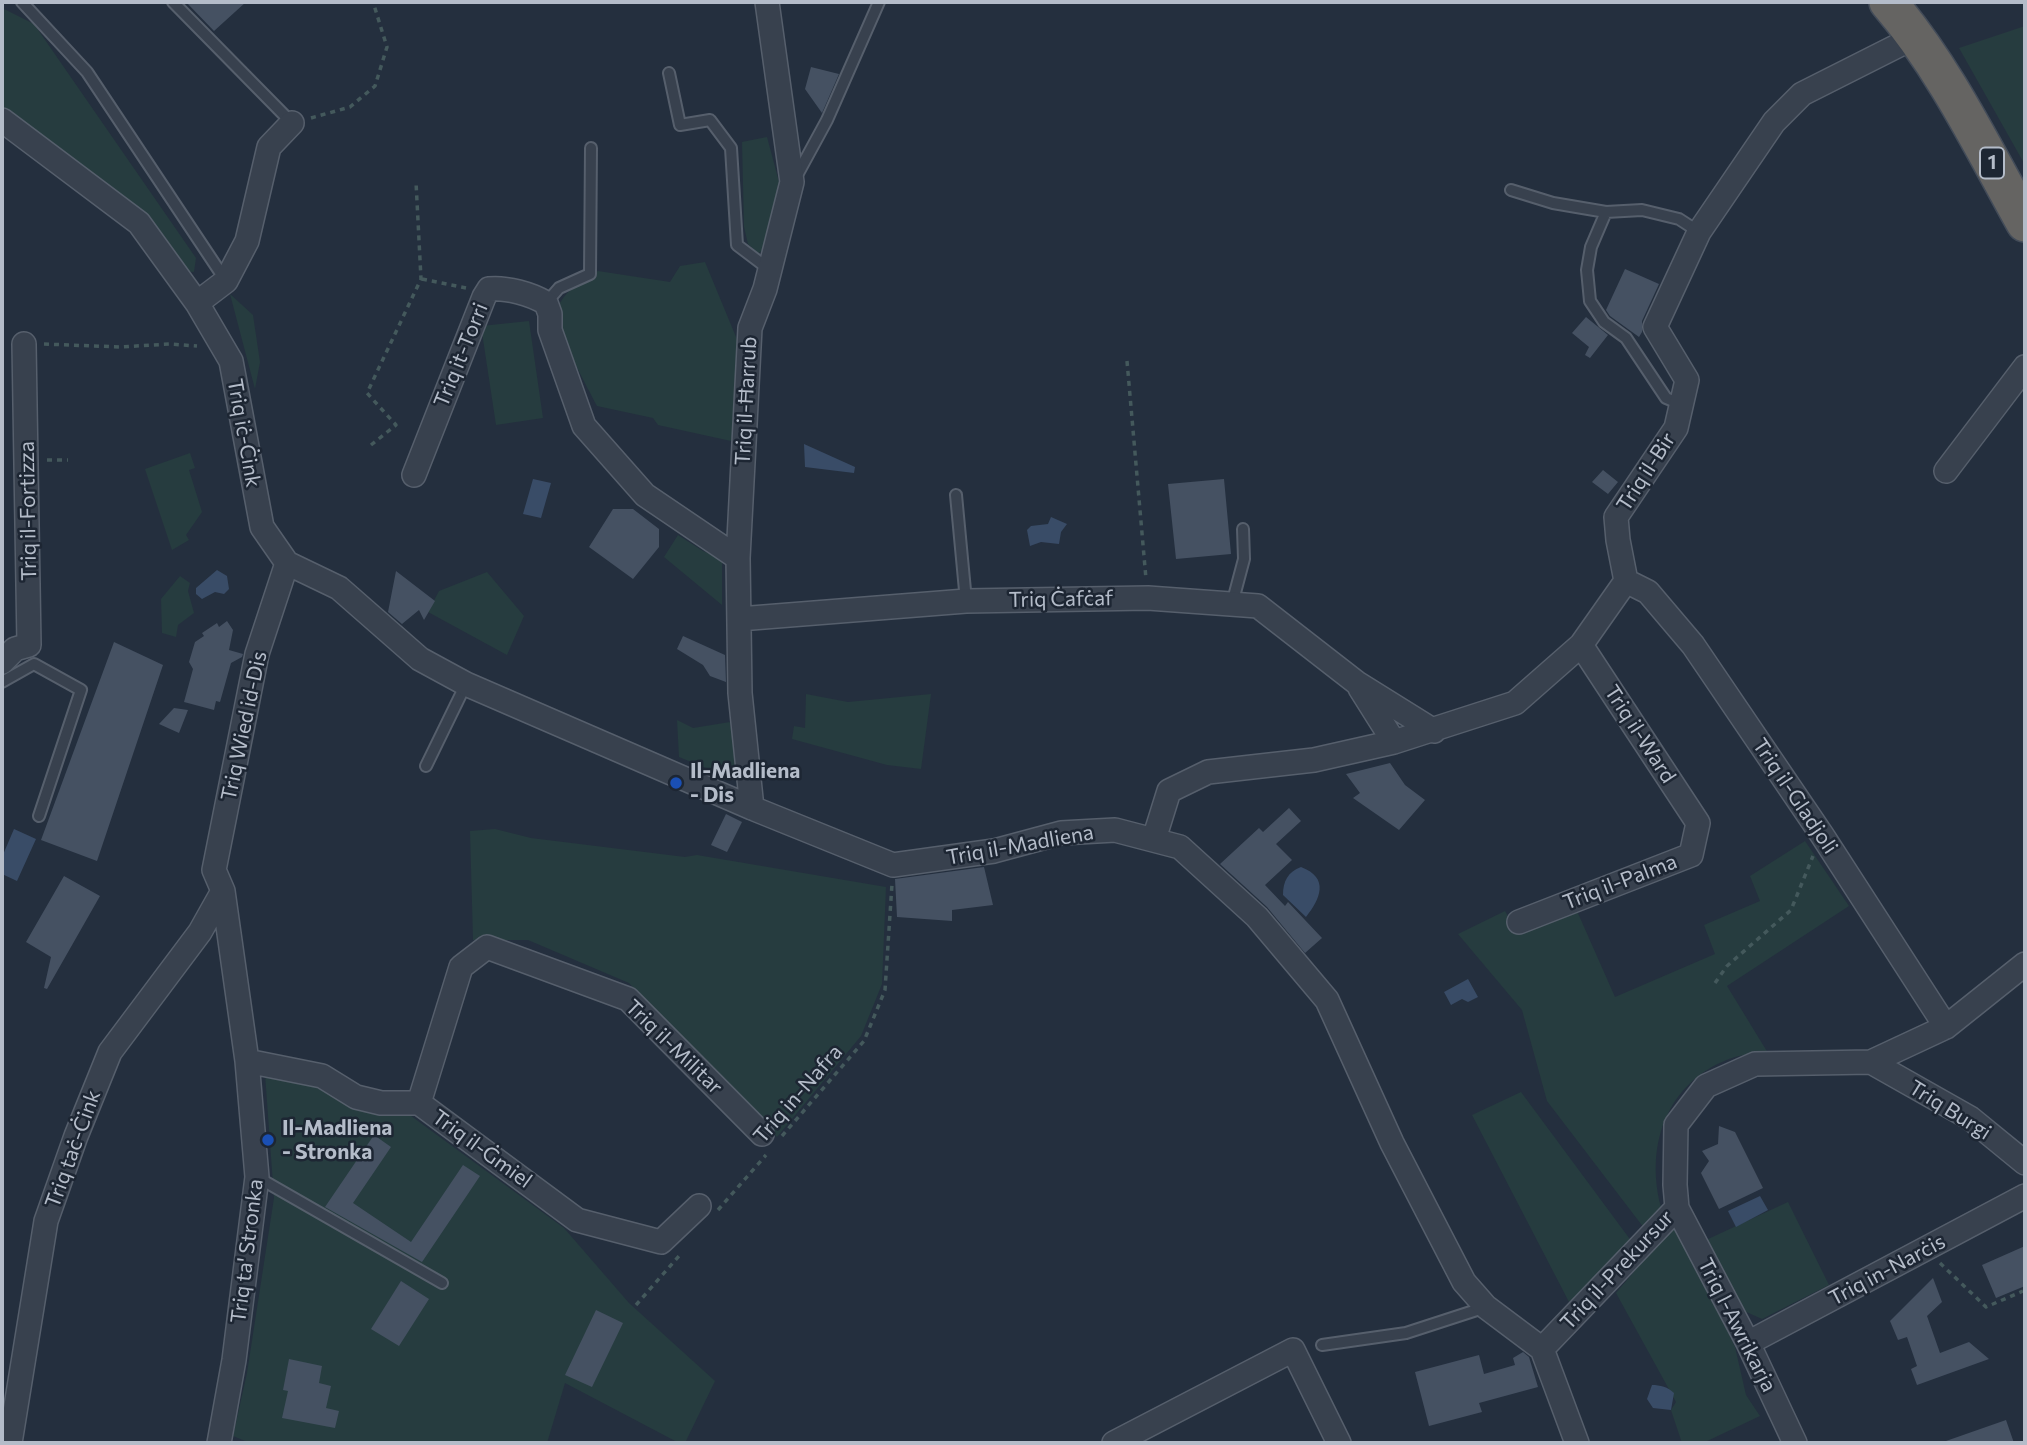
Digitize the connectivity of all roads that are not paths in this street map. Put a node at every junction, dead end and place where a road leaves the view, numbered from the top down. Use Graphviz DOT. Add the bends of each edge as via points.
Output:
graph roads {
  1 [pos="22,2"];
  2 [pos="173,2"];
  3 [pos="767,2"];
  4 [pos="879,2"];
  5 [pos="1888,2"];
  6 [pos="1915,19"];
  7 [pos="669,73"];
  8 [pos="2,120"];
  9 [pos="292,124"];
  10 [pos="591,148"];
  11 [pos="792,183"];
  12 [pos="2025,184"];
  13 [pos="1511,190"];
  14 [pos="1605,212"];
  15 [pos="2025,223"];
  16 [pos="1699,232"];
  17 [pos="770,270"];
  18 [pos="226,281"];
  19 [pos="197,303"];
  20 [pos="546,303"];
  21 [pos="24,344"];
  22 [pos="2025,367"];
  23 [pos="1683,405"];
  24 [pos="1946,471"];
  25 [pos="414,475"];
  26 [pos="956,495"];
  27 [pos="1243,529"];
  28 [pos="738,558"];
  29 [pos="287,563"];
  30 [pos="1626,581"];
  31 [pos="966,601"];
  32 [pos="1232,604"];
  33 [pos="739,619"];
  34 [pos="1581,645"];
  35 [pos="2,662"];
  36 [pos="2,682"];
  37 [pos="1357,683"];
  38 [pos="466,684"];
  39 [pos="1434,731"];
  40 [pos="1394,742"];
  41 [pos="426,766"];
  42 [pos="752,808"];
  43 [pos="40,816"];
  44 [pos="1698,823"];
  45 [pos="1154,839"];
  46 [pos="223,891"];
  47 [pos="1519,922"];
  48 [pos="2025,964"];
  49 [pos="1946,1027"];
  50 [pos="247,1061"];
  51 [pos="1871,1062"];
  52 [pos="419,1103"];
  53 [pos="772,1139"];
  54 [pos="2025,1163"];
  55 [pos="257,1177"];
  56 [pos="2025,1196"];
  57 [pos="709,1208"];
  58 [pos="1677,1208"];
  59 [pos="442,1283"];
  60 [pos="1486,1307"];
  61 [pos="1748,1343"];
  62 [pos="1322,1345"];
  63 [pos="1542,1349"];
  64 [pos="10,1443"];
  65 [pos="219,1443"];
  66 [pos="1114,1443"];
  67 [pos="1339,1443"];
  68 [pos="1577,1443"];
  69 [pos="1795,1443"];
  1 -- 18 [label="lane" via="87,72"];
  2 -- 9 [label="lane"];
  3 -- 11 [label="street, Triq il-Ħarrub"];
  4 -- 11 [label="lane" via="827,120"];
  5 -- 6 [label="highway, 1"];
  6 -- 12 [label="highway, 1" via="1938,33"];
  6 -- 15 [label="highway, 1"];
  6 -- 16 [label="street, Triq il-Bir" via="1802,93 1774,122"];
  7 -- 17 [label="lane" via="680,125 710,120 731,148 737,245"];
  8 -- 19 [label="street" via="139,223"];
  9 -- 18 [label="street" via="269,147 247,241"];
  10 -- 20 [label="lane" via="590,274 559,288"];
  11 -- 17 [label="street, Triq il-Ħarrub"];
  13 -- 14 [label="lane"];
  14 -- 16 [label="lane" via="1642,210 1679,219"];
  14 -- 23 [label="lane" via="1587,270 1590,301 1604,322 1626,338 1666,398"];
  16 -- 23 [label="street, Triq il-Bir" via="1655,327 1687,380"];
  17 -- 28 [label="street, Triq il-Ħarrub" via="750,328"];
  18 -- 19 [label="street"];
  19 -- 29 [label="street, Triq iċ-Ċink" via="231,361 262,527"];
  20 -- 25 [label="street, Triq it-Torri" via="489,289"];
  20 -- 28 [label="street" via="550,330 584,426 645,495"];
  21 -- 35 [label="street, Triq il-Fortizza" via="29,645 15,649"];
  22 -- 24 [label="street"];
  23 -- 30 [label="street, Triq il-Bir" via="1676,428 1616,517"];
  26 -- 31 [label="lane"];
  27 -- 32 [label="lane" via="1244,559"];
  28 -- 33 [label="street, Triq il-Ħarrub"];
  29 -- 38 [label="street, Triq il-Madliena" via="339,587 420,659"];
  29 -- 46 [label="street, Triq Wied id-Dis" via="257,654 214,870"];
  30 -- 34 [label="street"];
  30 -- 49 [label="street, Triq il-Gladjoli" via="1648,592 1693,645"];
  31 -- 32 [label="street, Triq Ċafċaf" via="1148,598"];
  31 -- 33 [label="street, Triq Ċafċaf"];
  32 -- 37 [label="street, Triq Ċafċaf" via="1258,606"];
  33 -- 42 [label="street, Triq il-Ħarrub" via="740,693"];
  34 -- 39 [label="street" via="1515,703"];
  34 -- 44 [label="street, Triq il-Ward"];
  36 -- 43 [label="lane" via="34,664 81,690"];
  37 -- 39 [label="street, Triq Ċafċaf"];
  37 -- 40 [label="street, Triq Ċafċaf"];
  38 -- 41 [label="lane"];
  38 -- 42 [label="street, Triq il-Madliena"];
  39 -- 40 [label="street"];
  40 -- 45 [label="street" via="1314,760 1208,772 1169,791"];
  42 -- 45 [label="street, Triq il-Madliena" via="893,865 994,851 1061,833 1115,830"];
  44 -- 47 [label="street, Triq il-Palma" via="1691,855"];
  45 -- 60 [label="street, Triq il-Madliena" via="1180,847 1257,917 1327,1000 1392,1143 1464,1282"];
  46 -- 50 [label="street, Triq ta' Stronka"];
  46 -- 64 [label="street, Triq taċ-Ċink" via="200,932 110,1052 76,1136 46,1221"];
  48 -- 49 [label="street, Triq il-Prekursur"];
  49 -- 51 [label="street, Triq il-Prekursur"];
  50 -- 52 [label="street, Triq il-Ġmiel" via="322,1076 356,1097 381,1103"];
  50 -- 55 [label="street, Triq ta' Stronka"];
  51 -- 54 [label="street, Triq Burgi" via="1970,1118"];
  51 -- 58 [label="street, Triq il-Prekursur" via="1755,1065 1706,1086 1676,1125"];
  52 -- 53 [label="street, Triq il-Militar" via="461,967 487,947 628,999"];
  52 -- 57 [label="street, Triq il-Ġmiel" via="577,1220 661,1242"];
  55 -- 59 [label="lane"];
  55 -- 65 [label="street, Triq ta' Stronka"];
  56 -- 61 [label="street, Triq in-Narċis"];
  58 -- 61 [label="street, Triq l-Awrikarja"];
  58 -- 63 [label="street, Triq il-Prekursur"];
  60 -- 62 [label="lane" via="1406,1333"];
  60 -- 63 [label="street, Triq il-Madliena"];
  61 -- 69 [label="street, Triq l-Awrikarja"];
  63 -- 68 [label="street"];
  66 -- 67 [label="street" via="1293,1350"];
}
